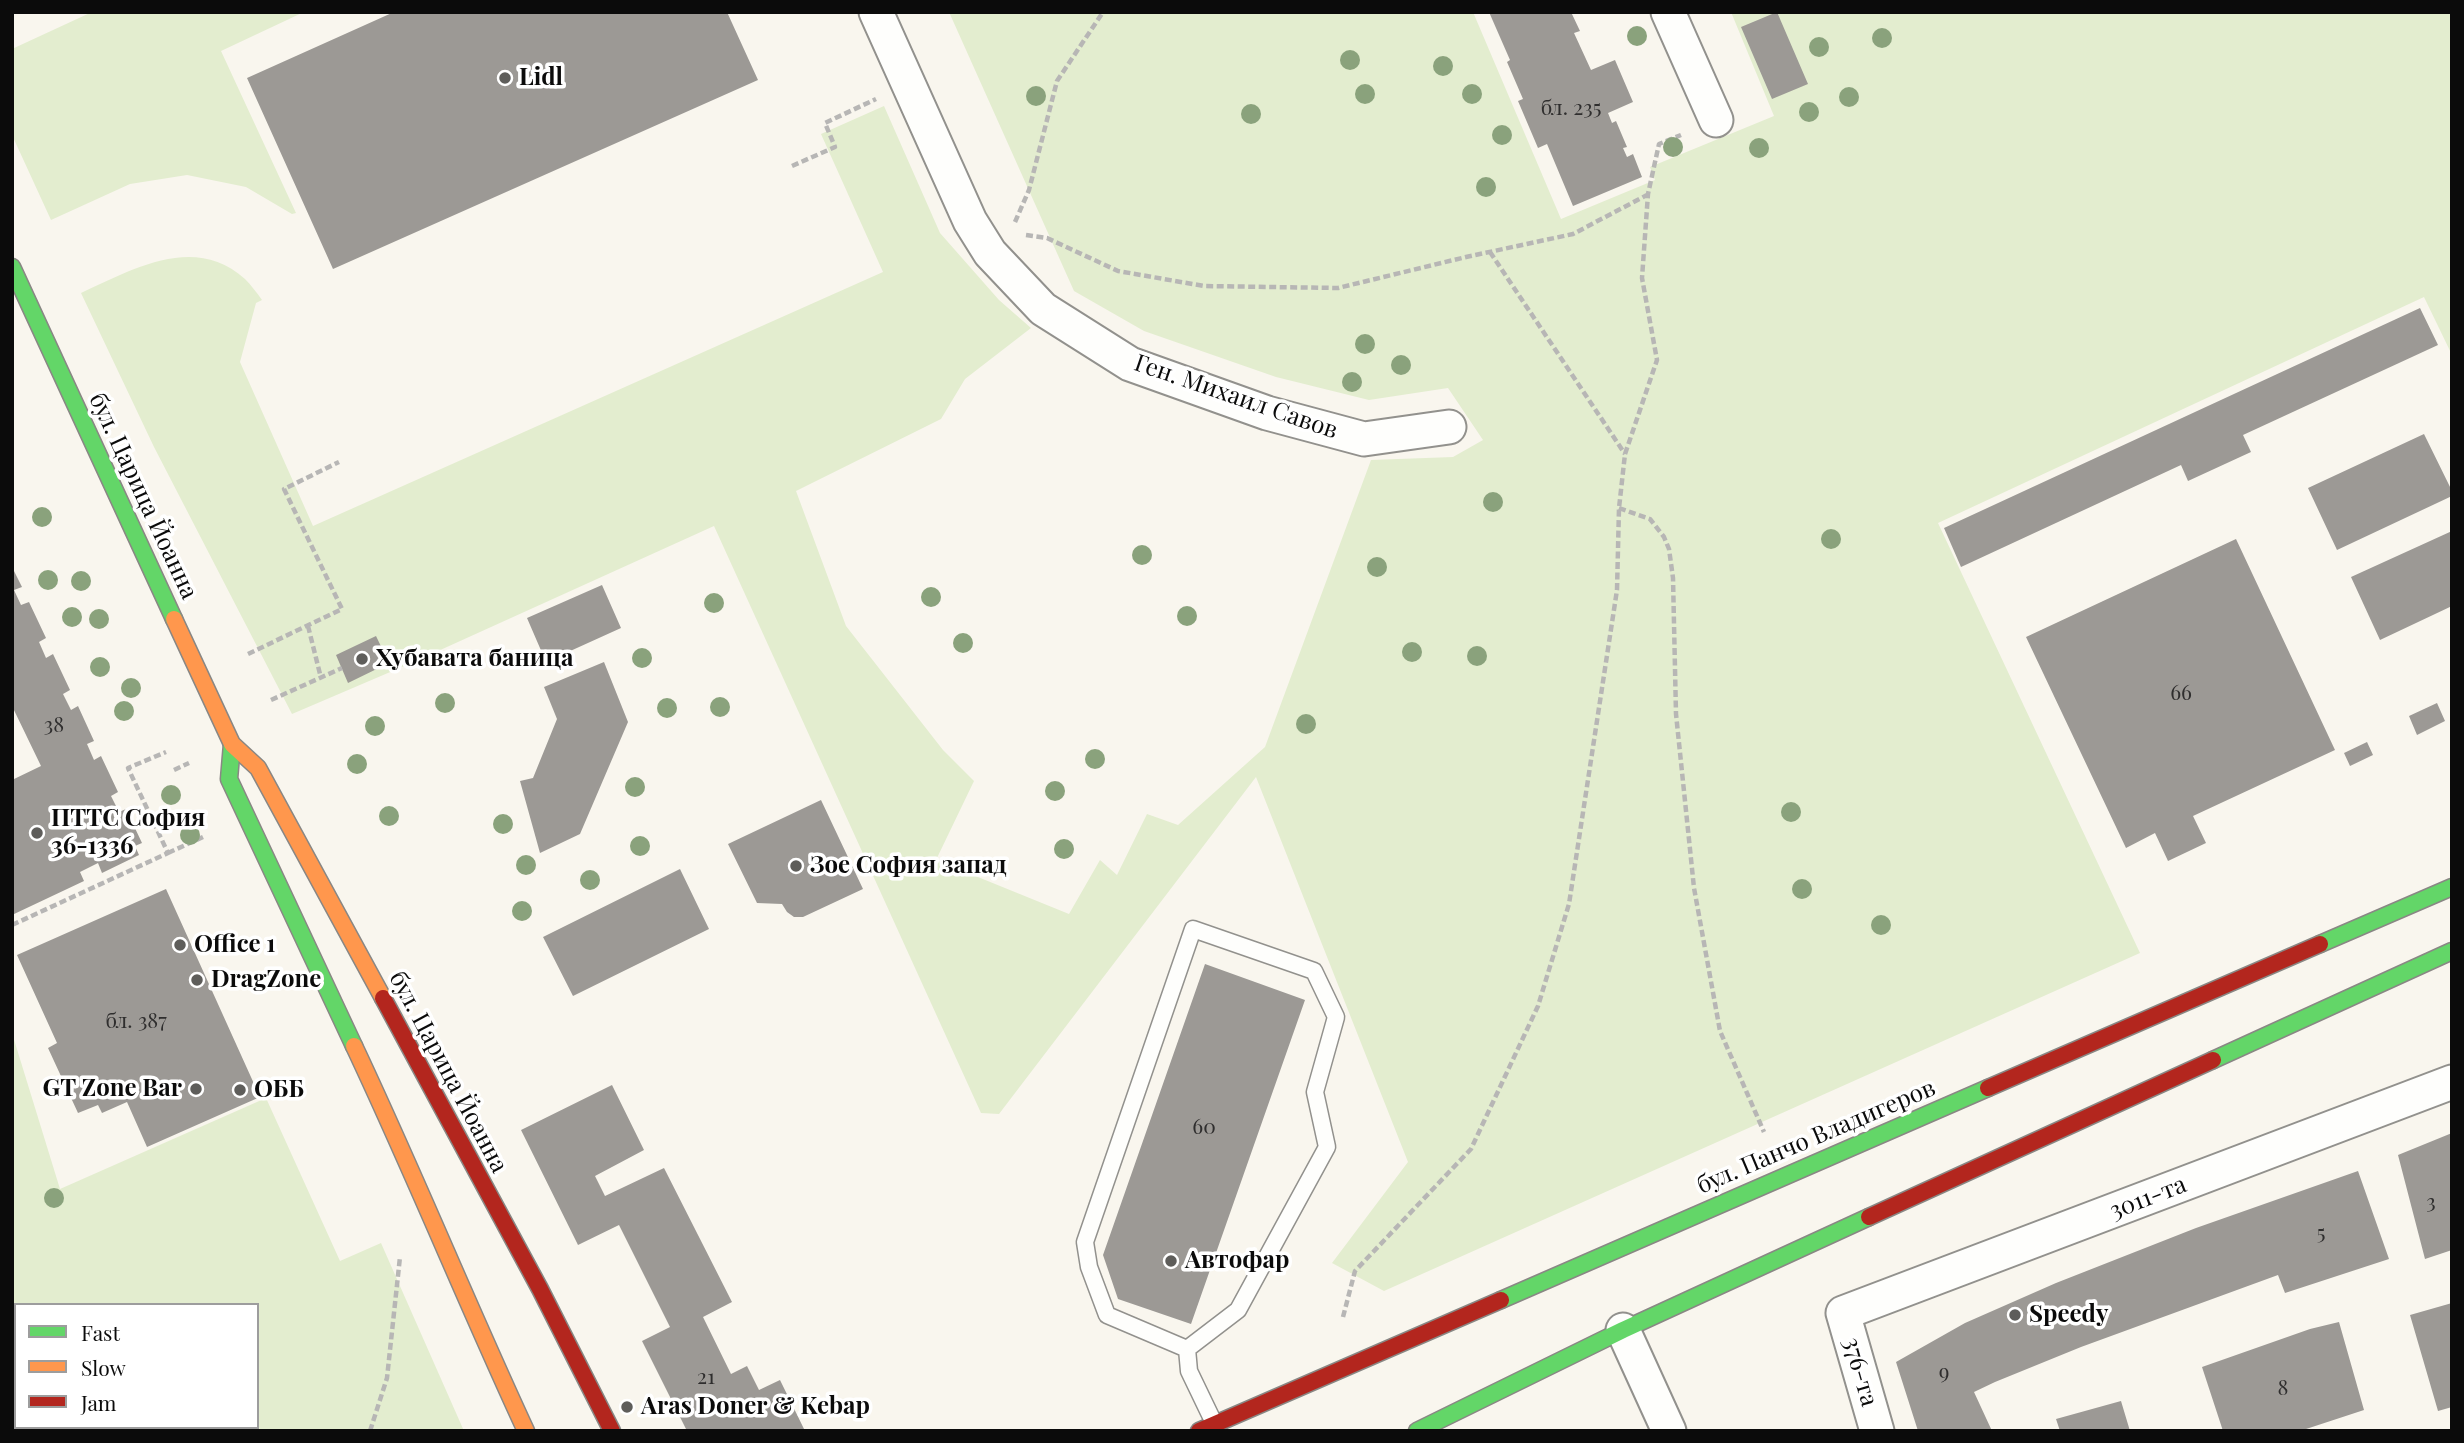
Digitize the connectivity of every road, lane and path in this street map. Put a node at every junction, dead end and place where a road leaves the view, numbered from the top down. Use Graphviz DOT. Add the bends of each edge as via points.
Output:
graph roads {
  1 [pos="876,12"];
  2 [pos="1103,12"];
  3 [pos="1668,12"];
  4 [pos="1098,15"];
  5 [pos="908,84"];
  6 [pos="1716,120"];
  7 [pos="792,166"];
  8 [pos="1648,194"];
  9 [pos="1000,243"];
  10 [pos="1490,252"];
  11 [pos="14,277"];
  12 [pos="1449,427"];
  13 [pos="1625,454"];
  14 [pos="339,462"];
  15 [pos="1619,508"];
  16 [pos="308,625"];
  17 [pos="248,654"];
  18 [pos="342,668"];
  19 [pos="321,678"];
  20 [pos="271,700"];
  21 [pos="232,744"];
  22 [pos="166,752"];
  23 [pos="190,763"];
  24 [pos="174,770"];
  25 [pos="205,836"];
  26 [pos="168,853"];
  27 [pos="2452,887"];
  28 [pos="12,925"];
  29 [pos="2452,951"];
  30 [pos="2452,1082"];
  31 [pos="1764,1132"];
  32 [pos="400,1257"];
  33 [pos="1843,1313"];
  34 [pos="1343,1317"];
  35 [pos="1623,1330"];
  36 [pos="1187,1349"];
  37 [pos="1472,1404"];
  38 [pos="1468,1422"];
  39 [pos="1214,1423"];
  40 [pos="370,1431"];
  41 [pos="526,1431"];
  42 [pos="612,1431"];
  43 [pos="1199,1431"];
  44 [pos="1417,1431"];
  45 [pos="1669,1431"];
  46 [pos="1877,1431"];
  1 -- 5 [label="street, Ген. Михаил Савов"];
  2 -- 4 [label="path"];
  3 -- 6 [label="street"];
  4 -- 9 [label="path" via="1058,81 1029,190"];
  5 -- 7 [label="path" via="825,123 835,147"];
  5 -- 9 [label="street, Ген. Михаил Савов" via="970,221"];
  6 -- 8 [label="path" via="1659,144"];
  8 -- 10 [label="path" via="1573,234"];
  8 -- 13 [label="path" via="1642,278 1657,360"];
  9 -- 10 [label="path" via="1047,238 1118,271 1204,286 1338,288"];
  9 -- 12 [label="street, Ген. Михаил Савов" via="1043,309 1130,364 1267,414 1364,439"];
  10 -- 13 [label="path"];
  11 -- 21 [label="main road, бул. Царица Йоанна"];
  13 -- 15 [label="path"];
  14 -- 16 [label="path" via="284,489 342,609"];
  15 -- 31 [label="path" via="1650,519 1669,549 1676,714 1694,888 1720,1031"];
  15 -- 34 [label="path" via="1617,590 1569,904 1538,1006 1471,1149 1355,1271"];
  16 -- 17 [label="path"];
  16 -- 19 [label="path"];
  18 -- 19 [label="path"];
  19 -- 20 [label="path"];
  21 -- 41 [label="main road, бул. Царица Йоанна" via="229,779 384,1110"];
  21 -- 42 [label="main road, бул. Царица Йоанна" via="258,768"];
  22 -- 26 [label="path" via="128,768"];
  23 -- 24 [label="path"];
  25 -- 26 [label="path"];
  26 -- 28 [label="path"];
  27 -- 39 [label="main road, бул. Панчо Владигеров"];
  29 -- 35 [label="main road"];
  30 -- 33 [label="street, 3011-та"];
  32 -- 40 [label="path" via="387,1378"];
  33 -- 46 [label="street, 376-та"];
  35 -- 37 [label="main road"];
  35 -- 45 [label="street"];
  36 -- 36 [label="lane" via="1238,1310 1327,1147 1315,1092 1336,1017 1314,971 1193,929 1085,1241 1089,1267 1107,1315"];
  36 -- 39 [label="lane" via="1189,1371"];
  37 -- 38 [label="lane"];
  37 -- 44 [label="main road"];
  39 -- 43 [label="main road, бул. Панчо Владигеров"];
}
